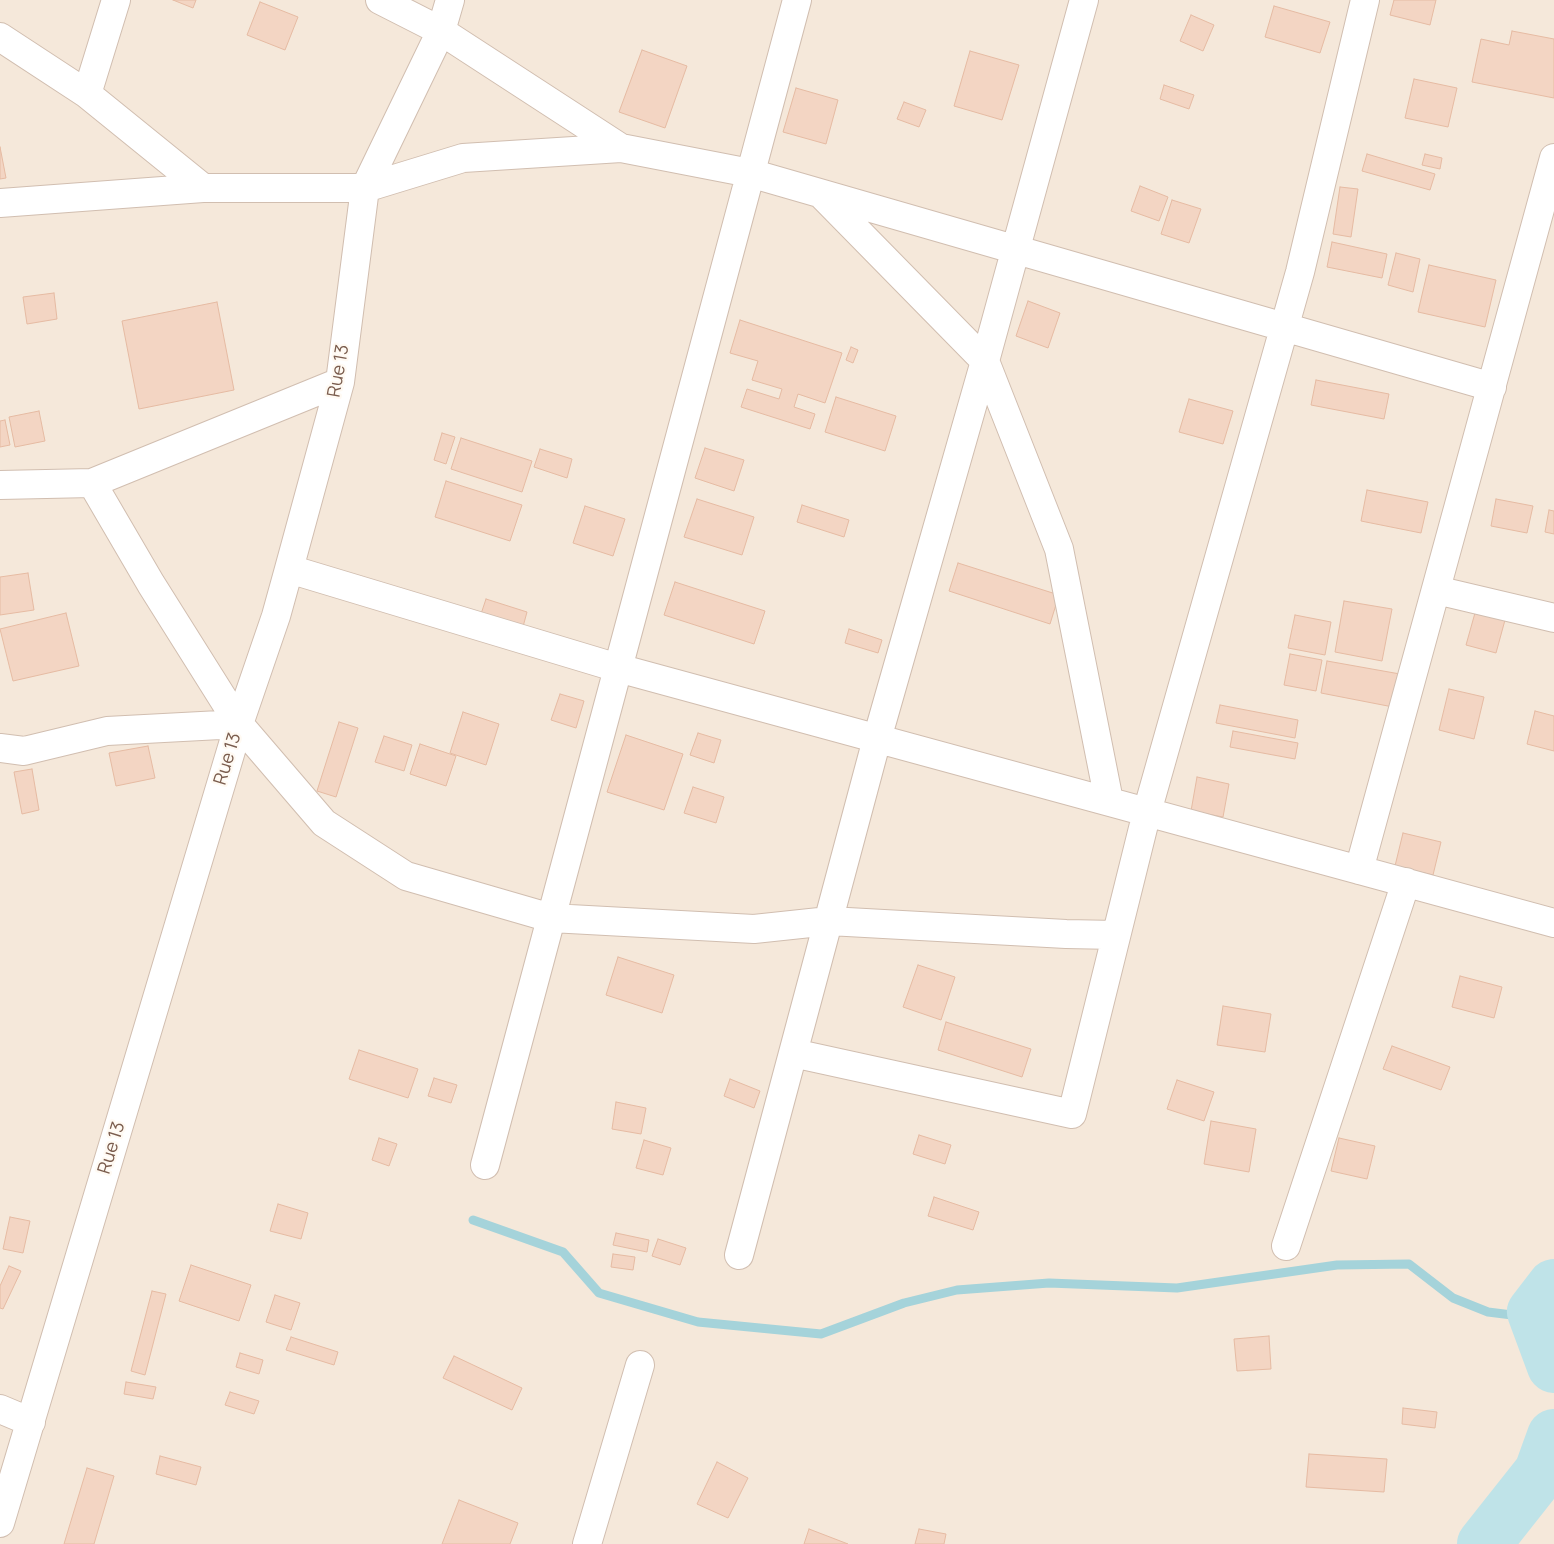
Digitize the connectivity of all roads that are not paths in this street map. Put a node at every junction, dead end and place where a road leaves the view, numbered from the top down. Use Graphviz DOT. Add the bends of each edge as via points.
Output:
graph roads {
  1 [pos="116,0"];
  2 [pos="380,0"];
  3 [pos="450,0"];
  4 [pos="797,0"];
  5 [pos="1084,0"];
  6 [pos="1365,0"];
  7 [pos="441,31"];
  8 [pos="0,36"];
  9 [pos="87,94"];
  10 [pos="621,148"];
  11 [pos="1554,158"];
  12 [pos="750,173"];
  13 [pos="203,188"];
  14 [pos="365,188"];
  15 [pos="822,195"];
  16 [pos="0,203"];
  17 [pos="1016,250"];
  18 [pos="1284,327"];
  19 [pos="985,361"];
  20 [pos="340,382"];
  21 [pos="1492,386"];
  22 [pos="92,483"];
  23 [pos="0,486"];
  24 [pos="289,569"];
  25 [pos="1436,590"];
  26 [pos="1554,618"];
  27 [pos="618,668"];
  28 [pos="239,724"];
  29 [pos="878,739"];
  30 [pos="0,748"];
  31 [pos="1109,802"];
  32 [pos="1147,812"];
  33 [pos="1359,870"];
  34 [pos="1406,882"];
  35 [pos="551,918"];
  36 [pos="829,921"];
  37 [pos="1554,923"];
  38 [pos="1116,935"];
  39 [pos="793,1053"];
  40 [pos="485,1165"];
  41 [pos="1286,1246"];
  42 [pos="739,1255"];
  43 [pos="640,1365"];
  44 [pos="0,1409"];
  45 [pos="31,1422"];
  46 [pos="0,1522"];
  47 [pos="587,1544"];
  1 -- 9 [label="street"];
  2 -- 7 [label="street"];
  3 -- 7 [label="street, Rue 13"];
  4 -- 12 [label="street"];
  5 -- 17 [label="street"];
  6 -- 18 [label="street"];
  7 -- 10 [label="street"];
  7 -- 14 [label="street, Rue 13"];
  8 -- 9 [label="street"];
  9 -- 13 [label="street"];
  10 -- 12 [label="street"];
  10 -- 14 [label="street" via="463,158"];
  11 -- 21 [label="street"];
  12 -- 15 [label="street"];
  12 -- 27 [label="street"];
  13 -- 14 [label="street"];
  13 -- 16 [label="street"];
  14 -- 20 [label="street, Rue 13"];
  15 -- 17 [label="street"];
  15 -- 19 [label="street"];
  17 -- 18 [label="street"];
  17 -- 19 [label="street"];
  18 -- 21 [label="street"];
  18 -- 32 [label="street"];
  19 -- 29 [label="street"];
  19 -- 31 [label="street" via="1059,549"];
  20 -- 22 [label="street"];
  20 -- 24 [label="street, Rue 13"];
  21 -- 25 [label="street"];
  22 -- 23 [label="street"];
  22 -- 28 [label="street"];
  24 -- 27 [label="street"];
  24 -- 28 [label="street, Rue 13"];
  25 -- 26 [label="street"];
  25 -- 33 [label="street"];
  27 -- 29 [label="street"];
  27 -- 35 [label="street"];
  28 -- 30 [label="street" via="107,731 24,752"];
  28 -- 35 [label="street" via="324,822 406,876"];
  28 -- 45 [label="street, Rue 13"];
  29 -- 31 [label="street"];
  29 -- 36 [label="street"];
  31 -- 32 [label="street"];
  32 -- 33 [label="street"];
  32 -- 38 [label="street"];
  33 -- 34 [label="street"];
  34 -- 37 [label="street"];
  34 -- 41 [label="street"];
  35 -- 36 [label="street" via="754,929"];
  35 -- 40 [label="street"];
  36 -- 38 [label="street"];
  36 -- 39 [label="street"];
  38 -- 39 [label="street" via="1072,1114"];
  39 -- 42 [label="street"];
  43 -- 47 [label="street"];
  44 -- 45 [label="street"];
  45 -- 46 [label="street, Rue 13"];
}
